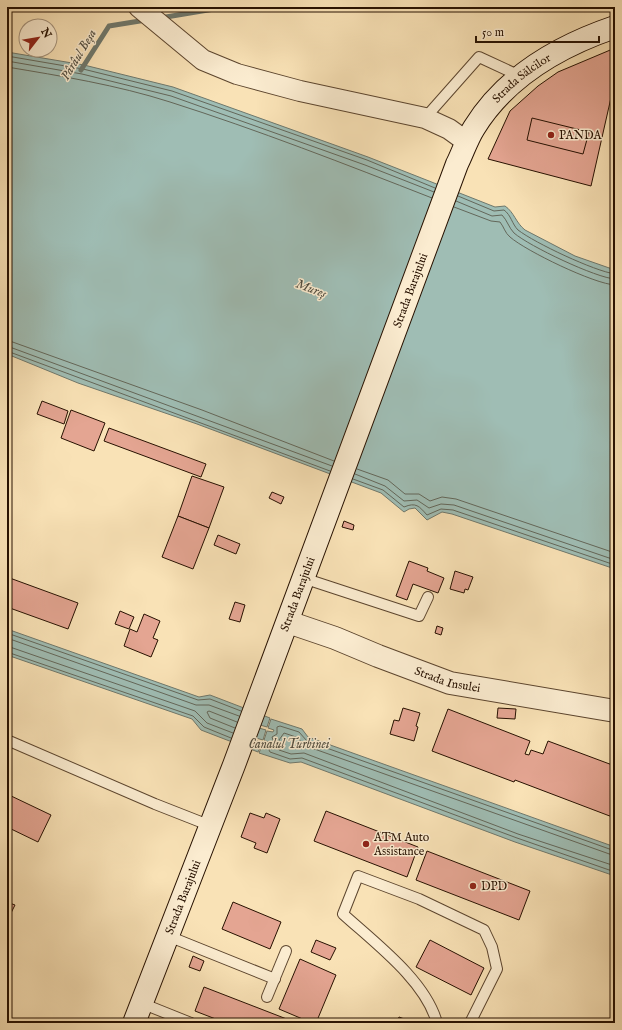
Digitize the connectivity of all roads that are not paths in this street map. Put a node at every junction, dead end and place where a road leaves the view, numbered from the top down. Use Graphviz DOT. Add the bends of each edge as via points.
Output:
graph roads {
  1 [pos="139,7"];
  2 [pos="615,27"];
  3 [pos="520,76"];
  4 [pos="425,118"];
  5 [pos="467,142"];
  6 [pos="457,164"];
  7 [pos="303,578"];
  8 [pos="428,597"];
  9 [pos="288,622"];
  10 [pos="615,711"];
  11 [pos="7,740"];
  12 [pos="210,826"];
  13 [pos="168,936"];
  14 [pos="286,951"];
  15 [pos="275,979"];
  16 [pos="267,997"];
  17 [pos="138,1013"];
  18 [pos="191,1023"];
  19 [pos="437,1023"];
  20 [pos="470,1023"];
  1 -- 4 [label="street" via="203,60 237,74 300,92"];
  2 -- 3 [label="main road, Strada Sălcilor" via="541,61"];
  3 -- 4 [label="lane" via="479,57"];
  3 -- 5 [label="main road, Strada Sălcilor" via="500,94 474,128"];
  4 -- 5 [label="street" via="449,129"];
  5 -- 6 [label="main road, Strada Sălcilor"];
  6 -- 7 [label="main road, Strada Barajului"];
  7 -- 8 [label="lane" via="419,616"];
  7 -- 9 [label="main road, Strada Barajului"];
  9 -- 10 [label="main road, Strada Insulei" via="450,683"];
  9 -- 12 [label="main road, Strada Barajului"];
  11 -- 12 [label="lane"];
  12 -- 13 [label="main road, Strada Barajului"];
  13 -- 15 [label="lane"];
  13 -- 17 [label="main road, Strada Barajului"];
  14 -- 15 [label="lane"];
  15 -- 16 [label="lane"];
  17 -- 18 [label="lane"];
  19 -- 20 [label="lane" via="435,1014 418,984 343,914 358,876 419,899 484,930 492,947 497,969"];
}
